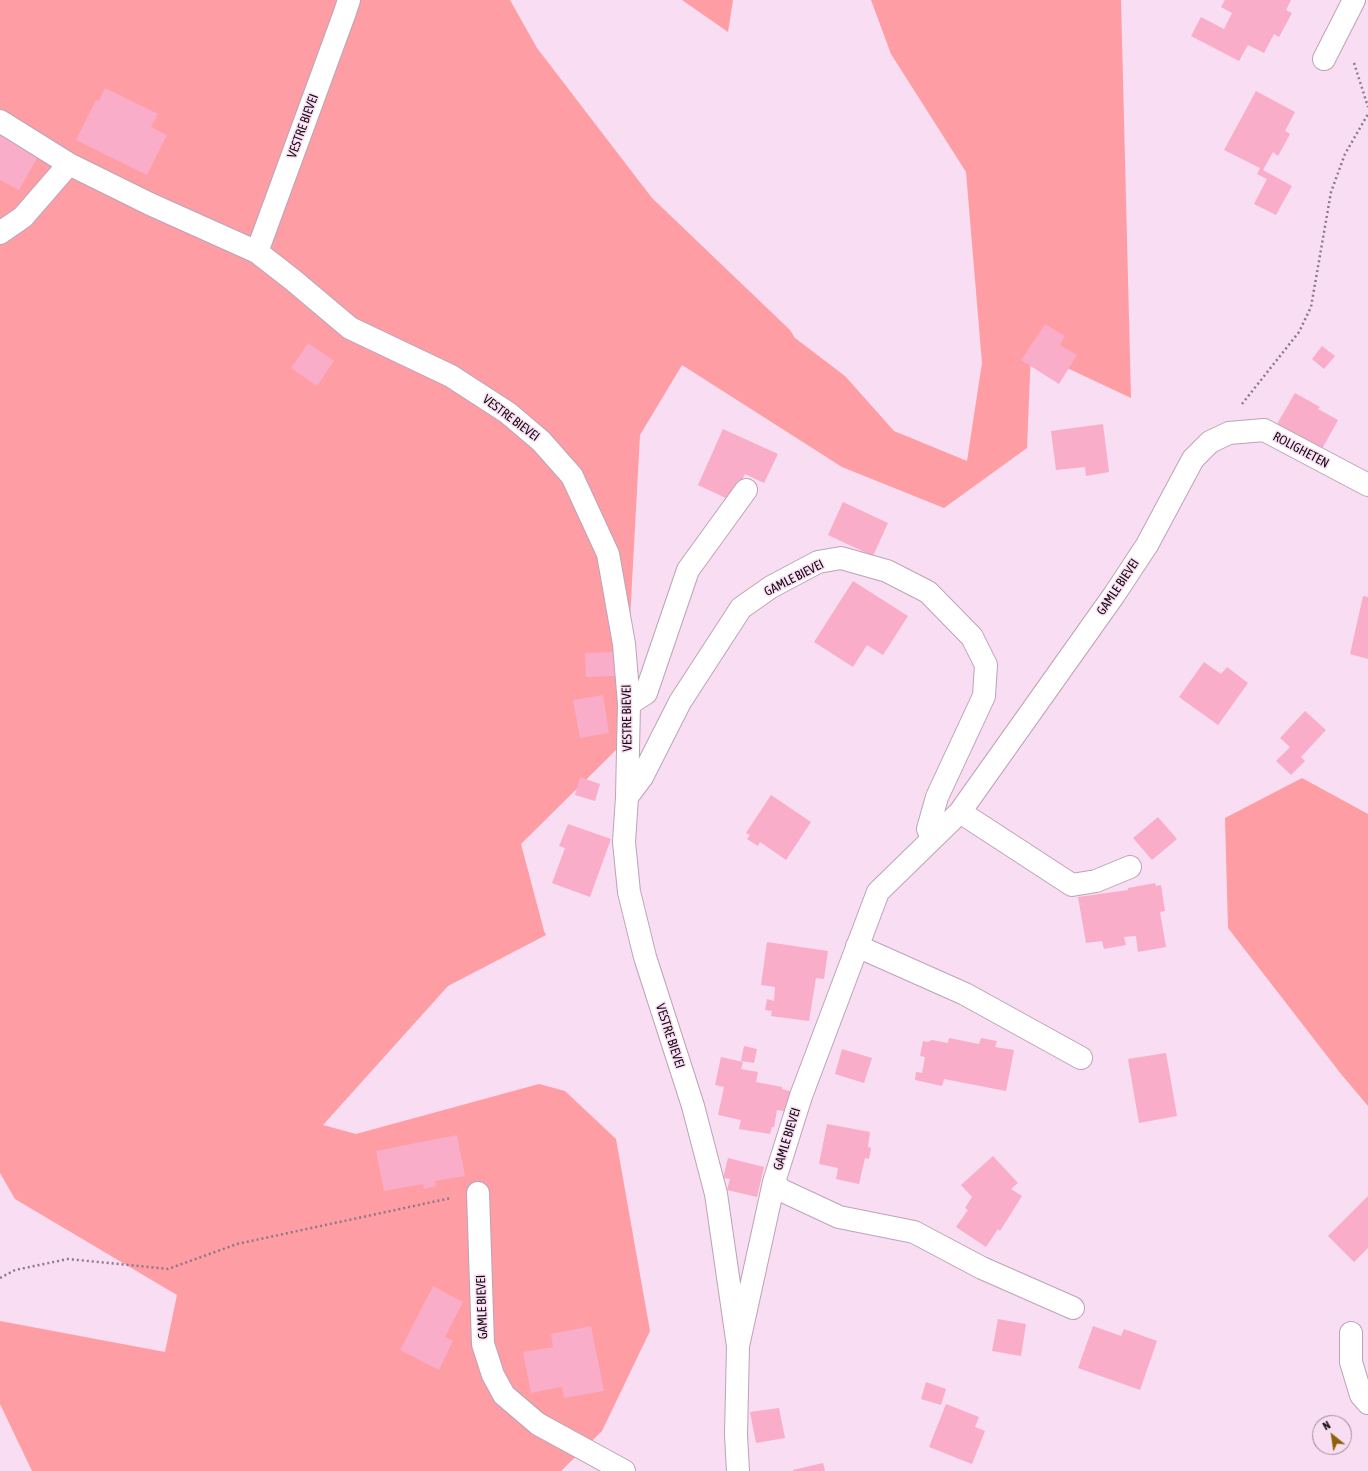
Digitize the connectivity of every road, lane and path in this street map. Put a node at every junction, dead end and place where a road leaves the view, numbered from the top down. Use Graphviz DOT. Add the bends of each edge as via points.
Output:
graph roads {
  1 [pos="349,0"];
  2 [pos="1354,0"];
  3 [pos="1342,24"];
  4 [pos="1324,59"];
  5 [pos="1368,107"];
  6 [pos="1368,114"];
  7 [pos="0,121"];
  8 [pos="69,164"];
  9 [pos="0,233"];
  10 [pos="257,252"];
  11 [pos="1229,434"];
  12 [pos="1368,485"];
  13 [pos="746,490"];
  14 [pos="629,704"];
  15 [pos="628,797"];
  16 [pos="960,812"];
  17 [pos="932,840"];
  18 [pos="1130,867"];
  19 [pos="857,946"];
  20 [pos="1081,1058"];
  21 [pos="774,1182"];
  22 [pos="478,1193"];
  23 [pos="0,1278"];
  24 [pos="1073,1308"];
  25 [pos="1351,1333"];
  26 [pos="738,1346"];
  27 [pos="1368,1403"];
  28 [pos="624,1471"];
  29 [pos="738,1471"];
  1 -- 10 [label="street, VESTRE BIEVEI"];
  2 -- 3 [label="street"];
  3 -- 4 [label="street"];
  3 -- 5 [label="path"];
  6 -- 11 [label="path" via="1345,154 1332,192 1310,307 1299,332 1242,403"];
  7 -- 8 [label="street, VESTRE BIEVEI"];
  8 -- 9 [label="street" via="23,217"];
  8 -- 10 [label="street, VESTRE BIEVEI"];
  10 -- 14 [label="street, VESTRE BIEVEI" via="350,328 451,376 508,413 541,441 572,476 608,554 624,644"];
  11 -- 12 [label="street, ROLIGHETEN" via="1264,430"];
  11 -- 16 [label="street, GAMLE BIEVEI" via="1210,442 1193,459 1147,545"];
  13 -- 14 [label="street" via="688,570 646,693"];
  14 -- 15 [label="street, VESTRE BIEVEI"];
  15 -- 17 [label="street, GAMLE BIEVEI" via="642,777 680,702 741,608 771,587 818,562 841,558 887,571 928,592 972,637 986,665 984,696 937,797 928,829"];
  15 -- 26 [label="street, VESTRE BIEVEI" via="624,842 629,892 645,957 693,1106 716,1194"];
  16 -- 17 [label="street, GAMLE BIEVEI"];
  16 -- 18 [label="street" via="1072,885 1096,881"];
  17 -- 19 [label="street, GAMLE BIEVEI" via="878,892"];
  19 -- 20 [label="street" via="965,994"];
  19 -- 21 [label="street, GAMLE BIEVEI" via="801,1096"];
  21 -- 24 [label="street" via="781,1190 839,1218 914,1232 982,1268"];
  21 -- 26 [label="street, GAMLE BIEVEI"];
  22 -- 23 [label="path" via="237,1244 168,1269 68,1259 16,1270"];
  22 -- 28 [label="street, GAMLE BIEVEI" via="483,1344 493,1375 504,1395 538,1424"];
  25 -- 27 [label="street" via="1351,1362 1361,1395"];
  26 -- 29 [label="street, GAMLE BIEVEI"];
}
